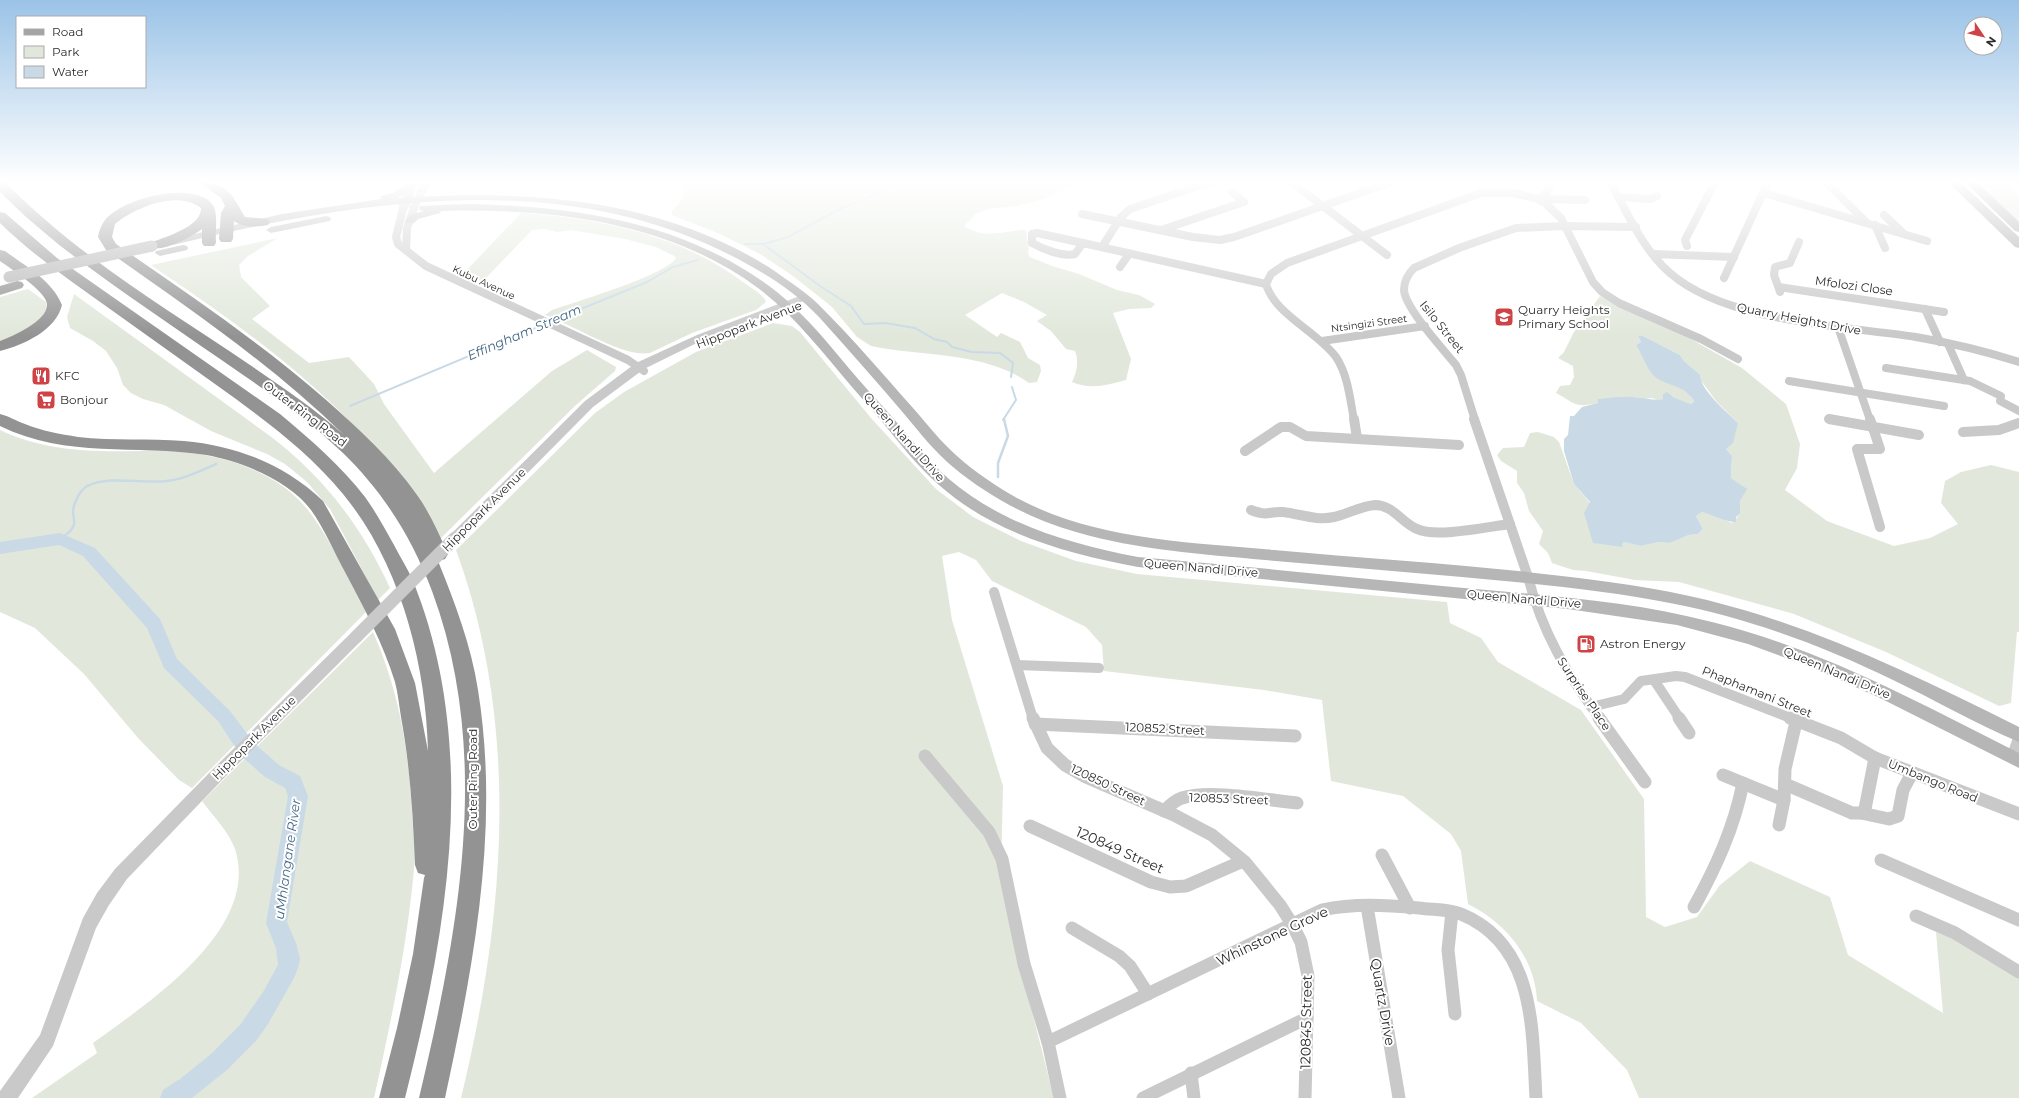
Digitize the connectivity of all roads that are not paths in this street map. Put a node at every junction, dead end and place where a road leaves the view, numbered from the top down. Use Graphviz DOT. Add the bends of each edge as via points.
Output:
graph roads {
  1 [pos="18,233"];
  2 [pos="50,233"];
  3 [pos="106,233"];
  4 [pos="187,233"];
  5 [pos="209,233"];
  6 [pos="232,233"];
  7 [pos="397,233"];
  8 [pos="407,233"];
  9 [pos="655,233"];
  10 [pos="696,233"];
  11 [pos="1036,233"];
  12 [pos="1038,233"];
  13 [pos="1111,233"];
  14 [pos="1176,233"];
  15 [pos="1244,233"];
  16 [pos="1359,233"];
  17 [pos="1371,233"];
  18 [pos="1498,233"];
  19 [pos="1568,233"];
  20 [pos="1640,233"];
  21 [pos="1689,233"];
  22 [pos="1745,233"];
  23 [pos="1879,233"];
  24 [pos="2008,233"];
  25 [pos="227,234"];
  26 [pos="1904,234"];
  27 [pos="1363,236"];
  28 [pos="209,238"];
  29 [pos="1927,241"];
  30 [pos="1799,242"];
  31 [pos="1083,243"];
  32 [pos="2019,244"];
  33 [pos="1687,246"];
  34 [pos="1102,247"];
  35 [pos="156,248"];
  36 [pos="1885,248"];
  37 [pos="406,250"];
  38 [pos="0,254"];
  39 [pos="1129,254"];
  40 [pos="1653,254"];
  41 [pos="1387,255"];
  42 [pos="1734,256"];
  43 [pos="1120,267"];
  44 [pos="1724,278"];
  45 [pos="12,281"];
  46 [pos="1266,284"];
  47 [pos="0,290"];
  48 [pos="807,299"];
  49 [pos="787,307"];
  50 [pos="1925,309"];
  51 [pos="1944,312"];
  52 [pos="1425,326"];
  53 [pos="1838,327"];
  54 [pos="1322,341"];
  55 [pos="1944,343"];
  56 [pos="0,346"];
  57 [pos="1738,359"];
  58 [pos="2019,362"];
  59 [pos="1886,368"];
  60 [pos="642,369"];
  61 [pos="1964,380"];
  62 [pos="1789,381"];
  63 [pos="1860,392"];
  64 [pos="1944,406"];
  65 [pos="2019,411"];
  66 [pos="0,419"];
  67 [pos="1829,419"];
  68 [pos="2019,423"];
  69 [pos="1872,427"];
  70 [pos="1963,432"];
  71 [pos="1919,435"];
  72 [pos="1357,438"];
  73 [pos="1460,444"];
  74 [pos="1245,451"];
  75 [pos="1251,510"];
  76 [pos="1510,524"];
  77 [pos="1880,527"];
  78 [pos="1528,577"];
  79 [pos="994,592"];
  80 [pos="1534,600"];
  81 [pos="1017,665"];
  82 [pos="1099,668"];
  83 [pos="1654,680"];
  84 [pos="1591,707"];
  85 [pos="1796,722"];
  86 [pos="1035,724"];
  87 [pos="1689,733"];
  88 [pos="2019,735"];
  89 [pos="1294,736"];
  90 [pos="2019,740"];
  91 [pos="1849,742"];
  92 [pos="476,747"];
  93 [pos="924,756"];
  94 [pos="1875,758"];
  95 [pos="2016,759"];
  96 [pos="1912,773"];
  97 [pos="1723,775"];
  98 [pos="1645,782"];
  99 [pos="1743,783"];
  100 [pos="1785,784"];
  101 [pos="1784,800"];
  102 [pos="1297,803"];
  103 [pos="1164,811"];
  104 [pos="1862,813"];
  105 [pos="2019,814"];
  106 [pos="1779,825"];
  107 [pos="1030,826"];
  108 [pos="1382,855"];
  109 [pos="1881,860"];
  110 [pos="1243,861"];
  111 [pos="1367,906"];
  112 [pos="1694,907"];
  113 [pos="1410,908"];
  114 [pos="1452,912"];
  115 [pos="1916,916"];
  116 [pos="2019,920"];
  117 [pos="429,923"];
  118 [pos="1294,924"];
  119 [pos="1072,928"];
  120 [pos="2019,972"];
  121 [pos="1148,994"];
  122 [pos="1455,1014"];
  123 [pos="1307,1018"];
  124 [pos="1048,1042"];
  125 [pos="1191,1073"];
  126 [pos="7,1098"];
  127 [pos="392,1098"];
  128 [pos="432,1098"];
  129 [pos="1060,1098"];
  130 [pos="1143,1098"];
  131 [pos="1194,1098"];
  132 [pos="1305,1098"];
  133 [pos="1399,1098"];
  134 [pos="1536,1098"];
  1 -- 117 [label="highway, Outer Ring Road" via="52,261 274,418 333,471 355,496 376,527 396,562 418,616 435,696 440,798 437,857"];
  2 -- 92 [label="highway, Outer Ring Road" via="324,426 379,480 405,516 440,584 466,671"];
  3 -- 92 [label="highway" via="105,237 111,247 282,370 380,460 411,501 428,529 462,615 478,698"];
  4 -- 35 [label="highway"];
  5 -- 28 [label="highway"];
  6 -- 25 [label="main road, Queen Nandi Drive"];
  7 -- 37 [label="street, Kubu Avenue" via="398,244"];
  8 -- 37 [label="street"];
  9 -- 49 [label="main road, Queen Nandi Drive" via="714,257 760,285"];
  10 -- 48 [label="main road, Queen Nandi Drive" via="734,250"];
  11 -- 31 [label="street" via="1031,237 1032,243 1038,247 1070,255 1075,254"];
  12 -- 31 [label="street"];
  13 -- 34 [label="street"];
  14 -- 15 [label="street" via="1199,238 1227,239"];
  16 -- 27 [label="street"];
  17 -- 27 [label="street"];
  18 -- 52 [label="street, Isilo Street" via="1414,268 1405,278 1404,297"];
  19 -- 57 [label="street" via="1593,282 1610,299"];
  20 -- 40 [label="street, Quarry Heights Drive"];
  21 -- 33 [label="street" via="1685,240"];
  22 -- 42 [label="street"];
  23 -- 36 [label="street"];
  24 -- 32 [label="main road"];
  25 -- 28 [label="main road, Queen Nandi Drive"];
  26 -- 29 [label="street"];
  27 -- 41 [label="street"];
  27 -- 46 [label="street" via="1283,265 1271,274"];
  28 -- 35 [label="main road, Queen Nandi Drive"];
  30 -- 50 [label="street, Mfolozi Close" via="1790,263 1775,267 1774,273 1780,291"];
  31 -- 34 [label="street"];
  34 -- 39 [label="street"];
  35 -- 45 [label="main road, Queen Nandi Drive"];
  35 -- 45 [label="main road, Queen Nandi Drive, bridge"];
  37 -- 60 [label="street, Kubu Avenue" via="434,271"];
  38 -- 56 [label="highway" via="51,296 54,308 40,326"];
  39 -- 43 [label="street"];
  39 -- 46 [label="street"];
  40 -- 42 [label="street"];
  40 -- 53 [label="street, Quarry Heights Drive" via="1678,279 1714,300 1759,314"];
  42 -- 44 [label="street"];
  45 -- 47 [label="highway"];
  46 -- 54 [label="street, Ntsingizi Street" via="1279,305"];
  48 -- 49 [label="street, Hippopark Avenue"];
  48 -- 78 [label="main road, Queen Nandi Drive" via="953,460 970,475 1007,499 1054,520 1102,535 1153,544"];
  49 -- 60 [label="street, Hippopark Avenue"];
  49 -- 80 [label="main road, Queen Nandi Drive" via="944,483 999,518 1040,536 1083,551 1138,562"];
  50 -- 51 [label="street, Mfolozi Close"];
  50 -- 55 [label="street"];
  52 -- 54 [label="street, Ntsingizi Street"];
  52 -- 76 [label="street, Isilo Street" via="1461,375"];
  53 -- 55 [label="street, Quarry Heights Drive"];
  53 -- 63 [label="street"];
  54 -- 72 [label="street" via="1341,366"];
  55 -- 58 [label="street, Quarry Heights Drive"];
  55 -- 61 [label="street"];
  59 -- 61 [label="street"];
  60 -- 126 [label="street, Hippopark Avenue, bridge" via="568,425 121,874 89,924 47,1040"];
  61 -- 65 [label="street" via="1976,383 2001,396 2000,401"];
  62 -- 63 [label="street"];
  63 -- 64 [label="street"];
  63 -- 69 [label="street"];
  66 -- 117 [label="highway" via="41,436 81,444 191,447 236,456 293,482 317,505 385,629 405,683 422,787"];
  67 -- 69 [label="street"];
  68 -- 70 [label="street" via="2001,431"];
  69 -- 71 [label="street"];
  69 -- 77 [label="street" via="1880,449 1857,449"];
  72 -- 73 [label="street"];
  72 -- 74 [label="street" via="1306,436 1290,427 1282,426"];
  75 -- 76 [label="street" via="1263,515 1282,512 1316,519 1376,506 1396,513 1416,529 1433,533"];
  76 -- 78 [label="street, Isilo Street"];
  78 -- 80 [label="street, Isilo Street"];
  78 -- 88 [label="main road, Queen Nandi Drive" via="1673,597 1757,618 1836,646"];
  79 -- 81 [label="street, 120850 Street"];
  80 -- 84 [label="street, Surprise Place" via="1554,650"];
  80 -- 95 [label="main road, Queen Nandi Drive" via="1624,610 1746,637 1848,675"];
  81 -- 82 [label="street"];
  81 -- 86 [label="street, 120850 Street"];
  83 -- 84 [label="street, Phaphamani Street" via="1641,681 1624,699"];
  83 -- 85 [label="street, Phaphamani Street" via="1685,677"];
  83 -- 87 [label="street"];
  84 -- 98 [label="street, Surprise Place"];
  85 -- 91 [label="street, Phaphamani Street"];
  85 -- 100 [label="street" via="1792,748 1785,769"];
  86 -- 89 [label="street, 120852 Street"];
  86 -- 103 [label="street, 120850 Street" via="1044,744 1064,765"];
  90 -- 95 [label="street"];
  91 -- 94 [label="street, Umbango Road"];
  92 -- 128 [label="highway, Outer Ring Road" via="472,866 467,922 453,1006"];
  93 -- 124 [label="street" via="989,832 1002,859 1024,964"];
  94 -- 96 [label="street, Umbango Road"];
  94 -- 104 [label="street"];
  96 -- 104 [label="street" via="1905,786 1898,816 1889,819"];
  96 -- 105 [label="street, Umbango Road"];
  97 -- 99 [label="street"];
  99 -- 101 [label="street"];
  99 -- 112 [label="street" via="1735,822"];
  100 -- 101 [label="street"];
  100 -- 104 [label="street" via="1852,813"];
  101 -- 106 [label="street"];
  102 -- 103 [label="street, 120853 Street" via="1190,797 1181,799"];
  103 -- 110 [label="street, 120850 Street" via="1212,835"];
  107 -- 110 [label="street, 120849 Street" via="1151,882 1170,887 1186,886"];
  108 -- 113 [label="street"];
  109 -- 116 [label="street"];
  110 -- 118 [label="street, 120850 Street" via="1261,880"];
  111 -- 113 [label="street, Whinstone Grove"];
  111 -- 118 [label="street, Whinstone Grove" via="1348,905 1322,910"];
  111 -- 133 [label="street, Quartz Drive"];
  113 -- 114 [label="street, Whinstone Grove"];
  114 -- 122 [label="street" via="1448,929 1447,956"];
  114 -- 134 [label="street, Whinstone Grove" via="1473,920 1494,936 1505,946 1519,968 1529,1006"];
  115 -- 120 [label="street" via="1955,933"];
  117 -- 127 [label="highway, Outer Ring Road" via="415,1005"];
  118 -- 121 [label="street, Whinstone Grove"];
  118 -- 123 [label="street, 120845 Street" via="1306,960"];
  119 -- 121 [label="street" via="1119,956 1130,966"];
  121 -- 124 [label="street, Whinstone Grove"];
  123 -- 125 [label="street"];
  123 -- 132 [label="street, 120845 Street"];
  124 -- 129 [label="street"];
  125 -- 130 [label="street"];
  125 -- 131 [label="street"];
}
